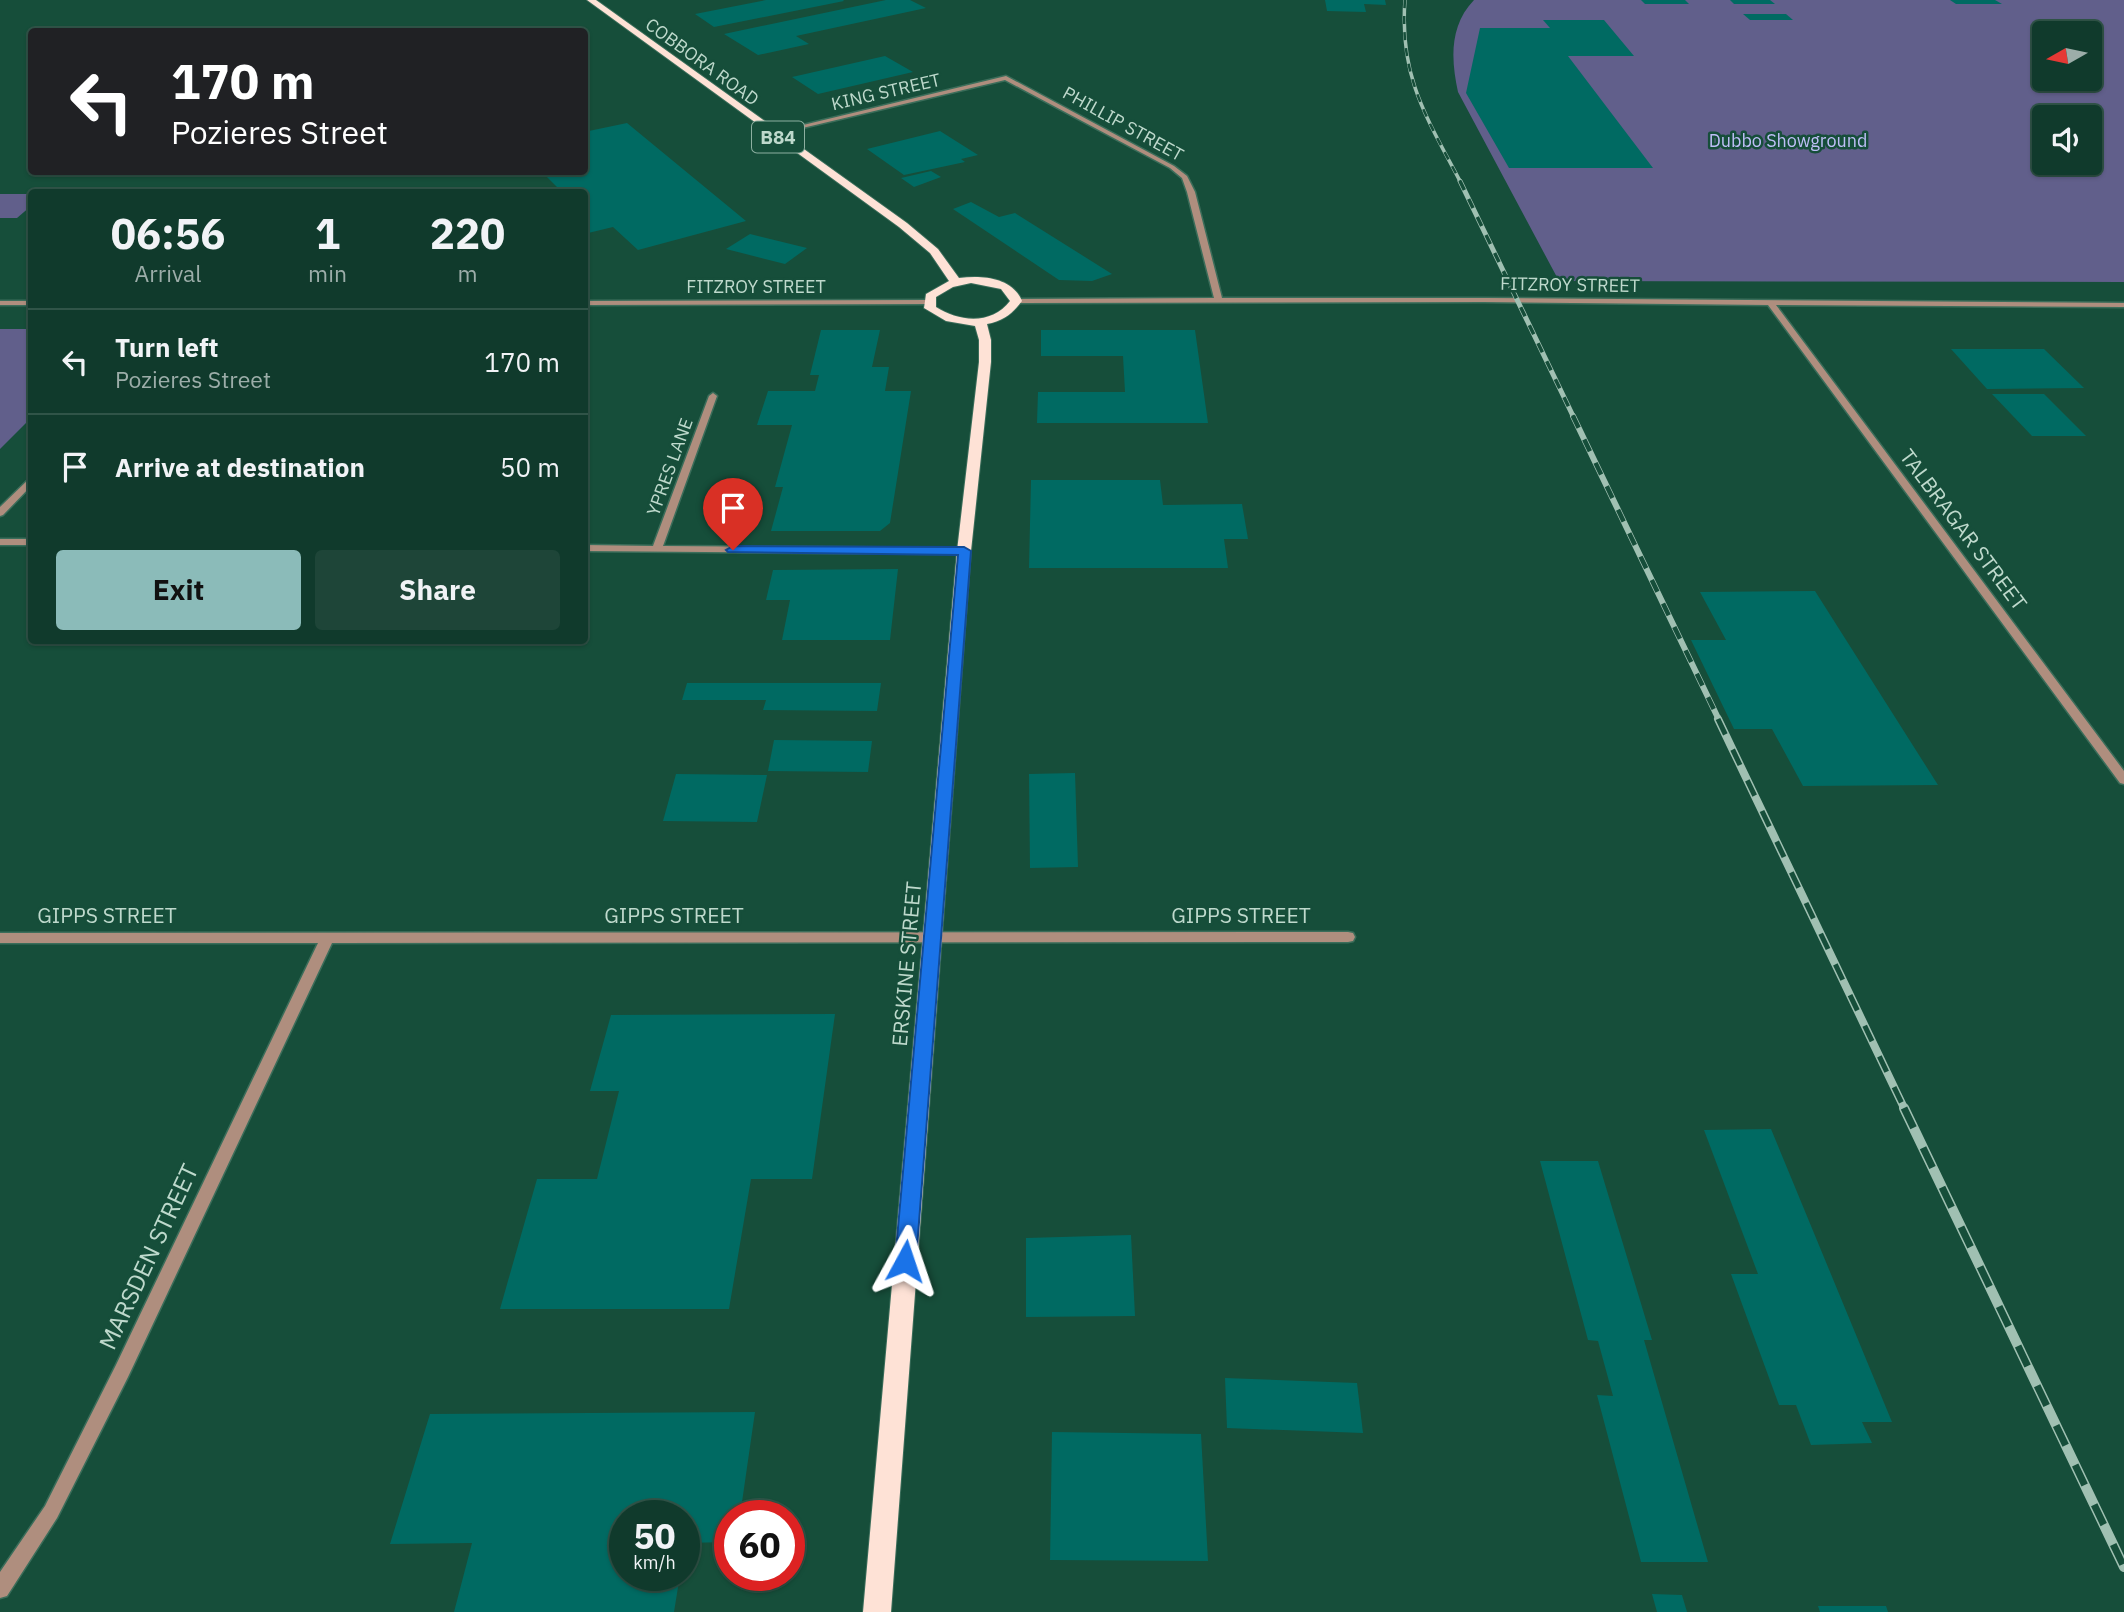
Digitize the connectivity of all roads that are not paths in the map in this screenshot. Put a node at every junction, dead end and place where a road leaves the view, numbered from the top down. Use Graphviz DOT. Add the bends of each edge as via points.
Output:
graph roads {
  1 [pos="591,0"];
  2 [pos="1006,78"];
  3 [pos="773,133"];
  4 [pos="956,282"];
  5 [pos="1016,301"];
  6 [pos="928,302"];
  7 [pos="1219,302"];
  8 [pos="0,303"];
  9 [pos="28,303"];
  10 [pos="588,303"];
  11 [pos="1771,303"];
  12 [pos="2124,305"];
  13 [pos="980,321"];
  14 [pos="713,396"];
  15 [pos="28,483"];
  16 [pos="0,513"];
  17 [pos="0,542"];
  18 [pos="28,542"];
  19 [pos="588,548"];
  20 [pos="657,549"];
  21 [pos="964,551"];
  22 [pos="2124,779"];
  23 [pos="328,937"];
  24 [pos="1348,937"];
  25 [pos="0,938"];
  26 [pos="931,938"];
  27 [pos="0,1589"];
  28 [pos="877,1612"];
  1 -- 3 [label="main road, COBBORA ROAD / B84"];
  2 -- 3 [label="street, KING STREET"];
  2 -- 7 [label="street, PHILLIP STREET" via="1185,177"];
  3 -- 4 [label="main road, COBBORA ROAD / B84" via="919,238"];
  4 -- 5 [label="main road" via="998,284 1009,288"];
  4 -- 6 [label="main road" via="936,290"];
  5 -- 7 [label="street, FITZROY STREET"];
  5 -- 13 [label="main road" via="1005,314"];
  6 -- 10 [label="street, FITZROY STREET"];
  6 -- 13 [label="main road" via="944,317"];
  7 -- 11 [label="street, FITZROY STREET"];
  8 -- 9 [label="street"];
  11 -- 12 [label="street, FITZROY STREET"];
  11 -- 22 [label="street, TALBRAGAR STREET"];
  13 -- 21 [label="main road, ERSKINE STREET" via="985,362"];
  14 -- 20 [label="street, YPRES LANE"];
  15 -- 16 [label="street"];
  17 -- 18 [label="street"];
  19 -- 20 [label="street"];
  20 -- 21 [label="street"];
  21 -- 26 [label="main road, ERSKINE STREET"];
  23 -- 25 [label="street, GIPPS STREET"];
  23 -- 26 [label="street, GIPPS STREET"];
  23 -- 27 [label="street, MARSDEN STREET" via="122,1371 51,1511"];
  24 -- 26 [label="street, GIPPS STREET"];
  26 -- 28 [label="main road, ERSKINE STREET"];
}
